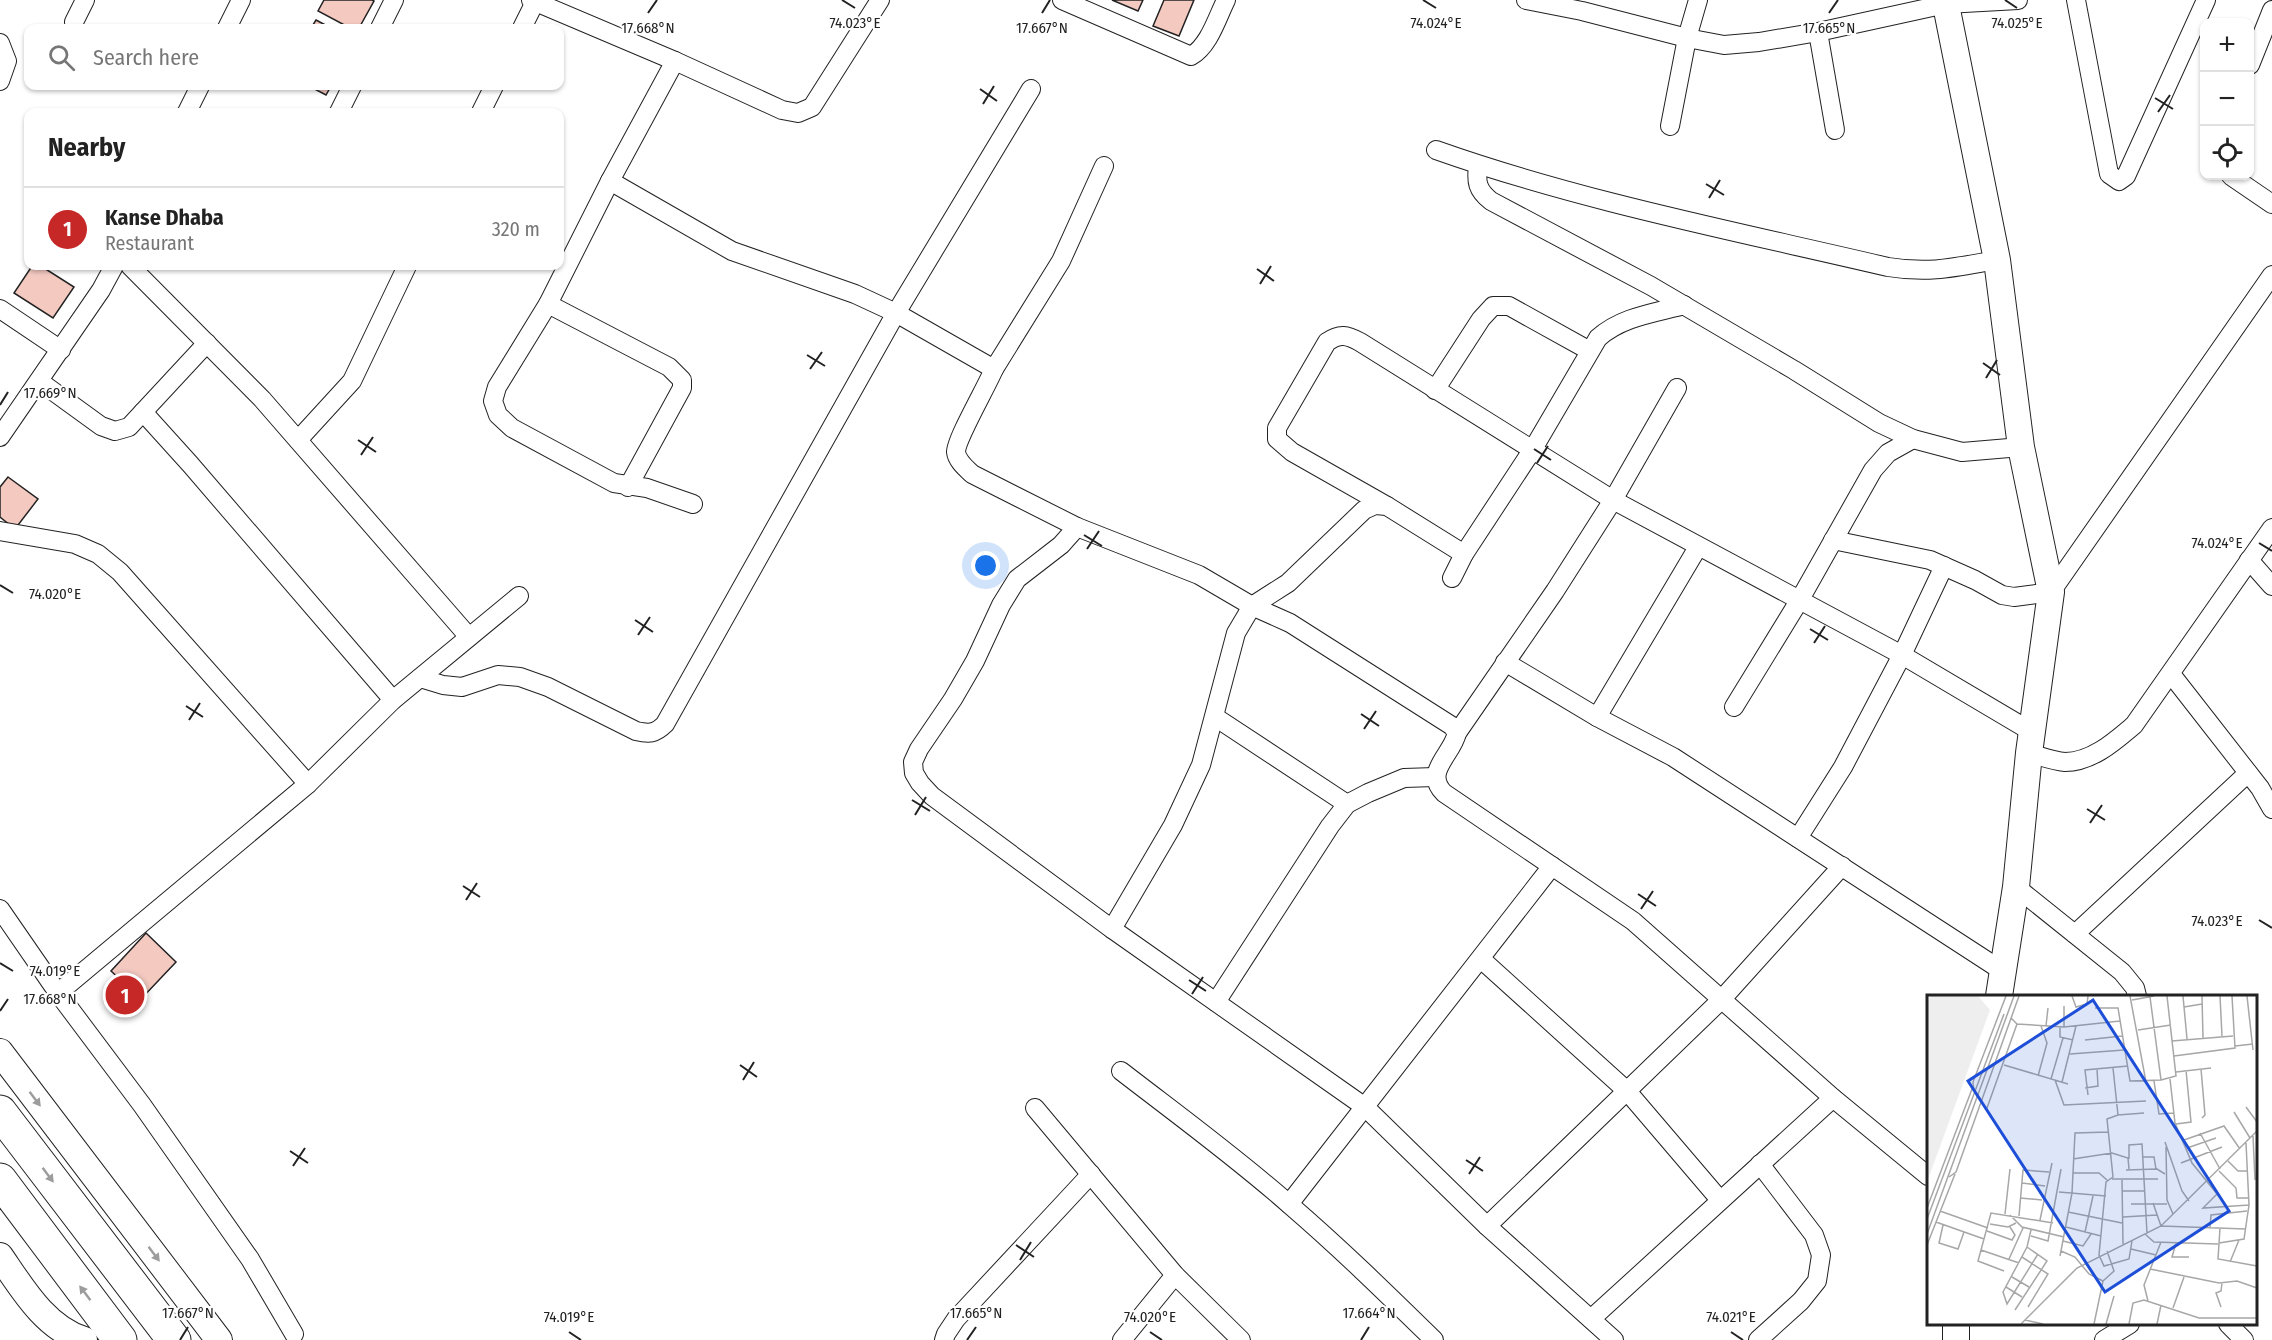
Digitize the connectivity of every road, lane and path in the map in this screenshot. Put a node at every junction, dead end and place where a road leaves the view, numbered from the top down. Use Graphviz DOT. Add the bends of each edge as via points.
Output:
graph roads {
  1 [pos="85,0"];
  2 [pos="241,0"];
  3 [pos="394,0"];
  4 [pos="880,0"];
  5 [pos="1062,0"];
  6 [pos="1226,0"];
  7 [pos="1526,0"];
  8 [pos="1698,0"];
  9 [pos="2018,0"];
  10 [pos="2076,0"];
  11 [pos="2206,0"];
  12 [pos="533,1"];
  13 [pos="1945,2"];
  14 [pos="1583,5"];
  15 [pos="2272,10"];
  16 [pos="74,22"];
  17 [pos="229,24"];
  18 [pos="382,24"];
  19 [pos="524,24"];
  20 [pos="1818,32"];
  21 [pos="1687,38"];
  22 [pos="0,43"];
  23 [pos="2254,55"];
  24 [pos="675,61"];
  25 [pos="0,81"];
  26 [pos="1031,89"];
  27 [pos="198,90"];
  28 [pos="350,90"];
  29 [pos="492,90"];
  30 [pos="189,108"];
  31 [pos="341,108"];
  32 [pos="483,108"];
  33 [pos="1670,126"];
  34 [pos="1835,130"];
  35 [pos="1436,150"];
  36 [pos="1478,165"];
  37 [pos="1104,166"];
  38 [pos="2237,180"];
  39 [pos="610,181"];
  40 [pos="2272,204"];
  41 [pos="1997,260"];
  42 [pos="112,270"];
  43 [pos="134,270"];
  44 [pos="405,270"];
  45 [pos="2272,275"];
  46 [pos="548,304"];
  47 [pos="1684,305"];
  48 [pos="0,309"];
  49 [pos="896,313"];
  50 [pos="207,343"];
  51 [pos="61,350"];
  52 [pos="1590,351"];
  53 [pos="994,369"];
  54 [pos="39,381"];
  55 [pos="1677,388"];
  56 [pos="1435,390"];
  57 [pos="143,412"];
  58 [pos="0,437"];
  59 [pos="1913,439"];
  60 [pos="298,440"];
  61 [pos="2021,447"];
  62 [pos="1533,448"];
  63 [pos="628,487"];
  64 [pos="1613,500"];
  65 [pos="693,504"];
  66 [pos="1387,506"];
  67 [pos="1077,527"];
  68 [pos="2272,528"];
  69 [pos="0,531"];
  70 [pos="1833,540"];
  71 [pos="1698,547"];
  72 [pos="1464,554"];
  73 [pos="2249,560"];
  74 [pos="1944,566"];
  75 [pos="1452,578"];
  76 [pos="2272,586"];
  77 [pos="2051,592"];
  78 [pos="519,596"];
  79 [pos="1799,601"];
  80 [pos="1252,606"];
  81 [pos="469,637"];
  82 [pos="1902,655"];
  83 [pos="1505,662"];
  84 [pos="2171,674"];
  85 [pos="420,678"];
  86 [pos="393,700"];
  87 [pos="1734,707"];
  88 [pos="1215,717"];
  89 [pos="1597,717"];
  90 [pos="1457,733"];
  91 [pos="2030,742"];
  92 [pos="2248,773"];
  93 [pos="1435,777"];
  94 [pos="308,784"];
  95 [pos="1347,804"];
  96 [pos="2272,809"];
  97 [pos="1798,838"];
  98 [pos="1552,866"];
  99 [pos="1842,866"];
  100 [pos="2016,886"];
  101 [pos="0,909"];
  102 [pos="1112,929"];
  103 [pos="2075,934"];
  104 [pos="1481,959"];
  105 [pos="2002,984"];
  106 [pos="58,993"];
  107 [pos="2137,995"];
  108 [pos="1721,1000"];
  109 [pos="1216,1002"];
  110 [pos="0,1052"];
  111 [pos="1122,1071"];
  112 [pos="1627,1091"];
  113 [pos="1833,1098"];
  114 [pos="1365,1107"];
  115 [pos="1035,1108"];
  116 [pos="0,1112"];
  117 [pos="1760,1164"];
  118 [pos="1091,1174"];
  119 [pos="1927,1174"];
  120 [pos="0,1180"];
  121 [pos="1720,1200"];
  122 [pos="1289,1204"];
  123 [pos="1487,1226"];
  124 [pos="0,1256"];
  125 [pos="1175,1275"];
  126 [pos="1591,1319"];
  127 [pos="2127,1325"];
  128 [pos="2230,1325"];
  129 [pos="294,1334"];
  130 [pos="77,1339"];
  131 [pos="120,1340"];
  132 [pos="174,1340"];
  133 [pos="219,1340"];
  134 [pos="944,1340"];
  135 [pos="1122,1340"];
  136 [pos="1241,1340"];
  137 [pos="1434,1340"];
  138 [pos="1614,1340"];
  139 [pos="1758,1340"];
  140 [pos="2104,1340"];
  141 [pos="2244,1340"];
  1 -- 16 [label="street"];
  2 -- 17 [label="street"];
  3 -- 18 [label="street"];
  4 -- 24 [label="street" via="812,107 798,113 782,110"];
  5 -- 6 [label="street" via="1191,56 1204,45"];
  7 -- 14 [label="street"];
  8 -- 21 [label="street"];
  9 -- 13 [label="street"];
  10 -- 11 [label="street" via="2109,174 2119,181 2126,176"];
  12 -- 19 [label="street"];
  12 -- 24 [label="street"];
  13 -- 20 [label="street"];
  13 -- 41 [label="street"];
  14 -- 21 [label="street"];
  15 -- 23 [label="street"];
  20 -- 21 [label="street" via="1724,45"];
  20 -- 34 [label="street"];
  21 -- 33 [label="street"];
  22 -- 25 [label="street" via="7,61"];
  24 -- 39 [label="street"];
  26 -- 49 [label="street"];
  27 -- 30 [label="street"];
  28 -- 31 [label="street"];
  29 -- 32 [label="street"];
  35 -- 36 [label="street"];
  36 -- 41 [label="street" via="1641,209 1888,267 1936,271"];
  36 -- 47 [label="street" via="1476,182 1491,201"];
  37 -- 53 [label="street" via="1061,261"];
  38 -- 40 [label="street"];
  39 -- 46 [label="street"];
  39 -- 49 [label="street" via="732,251 855,294"];
  41 -- 61 [label="street"];
  42 -- 51 [label="street"];
  43 -- 50 [label="street"];
  44 -- 60 [label="street" via="352,381"];
  45 -- 77 [label="street"];
  46 -- 63 [label="street" via="669,366 682,380 682,388"];
  46 -- 63 [label="street" via="497,387 493,400 498,415 512,428"];
  47 -- 52 [label="street" via="1610,327"];
  47 -- 59 [label="street"];
  48 -- 51 [label="street"];
  49 -- 53 [label="street"];
  49 -- 85 [label="street" via="657,732 636,731 520,677 498,675 462,687"];
  50 -- 57 [label="street"];
  50 -- 60 [label="street"];
  51 -- 54 [label="street"];
  52 -- 56 [label="street" via="1509,306 1493,306"];
  52 -- 62 [label="street"];
  53 -- 67 [label="street" via="960,437 956,452 961,464 996,488"];
  54 -- 57 [label="street" via="101,426 115,431 129,427"];
  54 -- 58 [label="street"];
  55 -- 64 [label="street"];
  56 -- 62 [label="street"];
  56 -- 66 [label="street" via="1360,342 1337,335 1327,342 1276,428 1277,439 1284,446"];
  57 -- 86 [label="street"];
  59 -- 61 [label="street" via="1962,452"];
  59 -- 70 [label="street" via="1888,453 1873,470"];
  60 -- 81 [label="street"];
  61 -- 77 [label="street"];
  62 -- 64 [label="street"];
  62 -- 72 [label="street"];
  63 -- 65 [label="street" via="647,488"];
  64 -- 71 [label="street"];
  64 -- 83 [label="street" via="1556,591"];
  66 -- 72 [label="street"];
  66 -- 80 [label="street" via="1364,510 1288,583"];
  67 -- 80 [label="street" via="1199,575"];
  67 -- 102 [label="street" via="1061,545 1017,579 975,661 913,762 914,773 932,795"];
  68 -- 73 [label="street"];
  69 -- 94 [label="street" via="75,544 98,554 120,572"];
  70 -- 74 [label="street"];
  70 -- 79 [label="street"];
  71 -- 79 [label="street"];
  71 -- 89 [label="street"];
  72 -- 75 [label="street"];
  73 -- 76 [label="street"];
  73 -- 84 [label="street"];
  74 -- 77 [label="street" via="2002,595"];
  74 -- 82 [label="street"];
  77 -- 91 [label="street"];
  78 -- 81 [label="street"];
  79 -- 82 [label="street"];
  79 -- 87 [label="street"];
  80 -- 88 [label="street" via="1236,633"];
  80 -- 90 [label="street" via="1290,623 1442,719"];
  81 -- 85 [label="street"];
  82 -- 91 [label="street"];
  82 -- 97 [label="street" via="1843,767"];
  83 -- 89 [label="street"];
  83 -- 90 [label="street"];
  84 -- 91 [label="street" via="2134,725 2083,759 2064,762"];
  84 -- 92 [label="street"];
  85 -- 86 [label="street"];
  86 -- 94 [label="street"];
  88 -- 95 [label="street"];
  88 -- 102 [label="street" via="1201,765 1173,825"];
  89 -- 97 [label="street" via="1673,757"];
  90 -- 93 [label="street"];
  91 -- 100 [label="street"];
  92 -- 96 [label="street"];
  92 -- 103 [label="street"];
  93 -- 95 [label="street" via="1404,778"];
  93 -- 98 [label="street" via="1437,787 1444,793"];
  94 -- 106 [label="street"];
  95 -- 109 [label="street"];
  97 -- 99 [label="street"];
  98 -- 104 [label="street"];
  98 -- 108 [label="street" via="1633,921"];
  99 -- 105 [label="street"];
  99 -- 108 [label="street"];
  100 -- 103 [label="street"];
  100 -- 105 [label="street"];
  101 -- 106 [label="street"];
  102 -- 109 [label="street"];
  103 -- 107 [label="street" via="2122,972"];
  104 -- 112 [label="street"];
  104 -- 114 [label="street"];
  106 -- 129 [label="street" via="250,1259"];
  108 -- 112 [label="street"];
  108 -- 113 [label="street"];
  109 -- 114 [label="street"];
  110 -- 133 [label="street, one-way"];
  111 -- 122 [label="street"];
  112 -- 121 [label="street"];
  112 -- 123 [label="street"];
  113 -- 117 [label="street"];
  113 -- 119 [label="street"];
  114 -- 122 [label="street"];
  114 -- 123 [label="street"];
  115 -- 118 [label="street"];
  116 -- 132 [label="highway, one-way"];
  117 -- 121 [label="street"];
  117 -- 139 [label="street" via="1814,1235 1821,1255 1817,1281"];
  118 -- 125 [label="street"];
  118 -- 134 [label="street" via="956,1319"];
  131 -- 120 [label="highway, one-way"];
  121 -- 126 [label="street"];
  122 -- 137 [label="street"];
  123 -- 126 [label="street"];
  124 -- 130 [label="street" via="34,1305"];
  125 -- 135 [label="street"];
  125 -- 136 [label="street"];
  126 -- 138 [label="street"];
  127 -- 140 [label="street"];
  128 -- 141 [label="street"];
}
